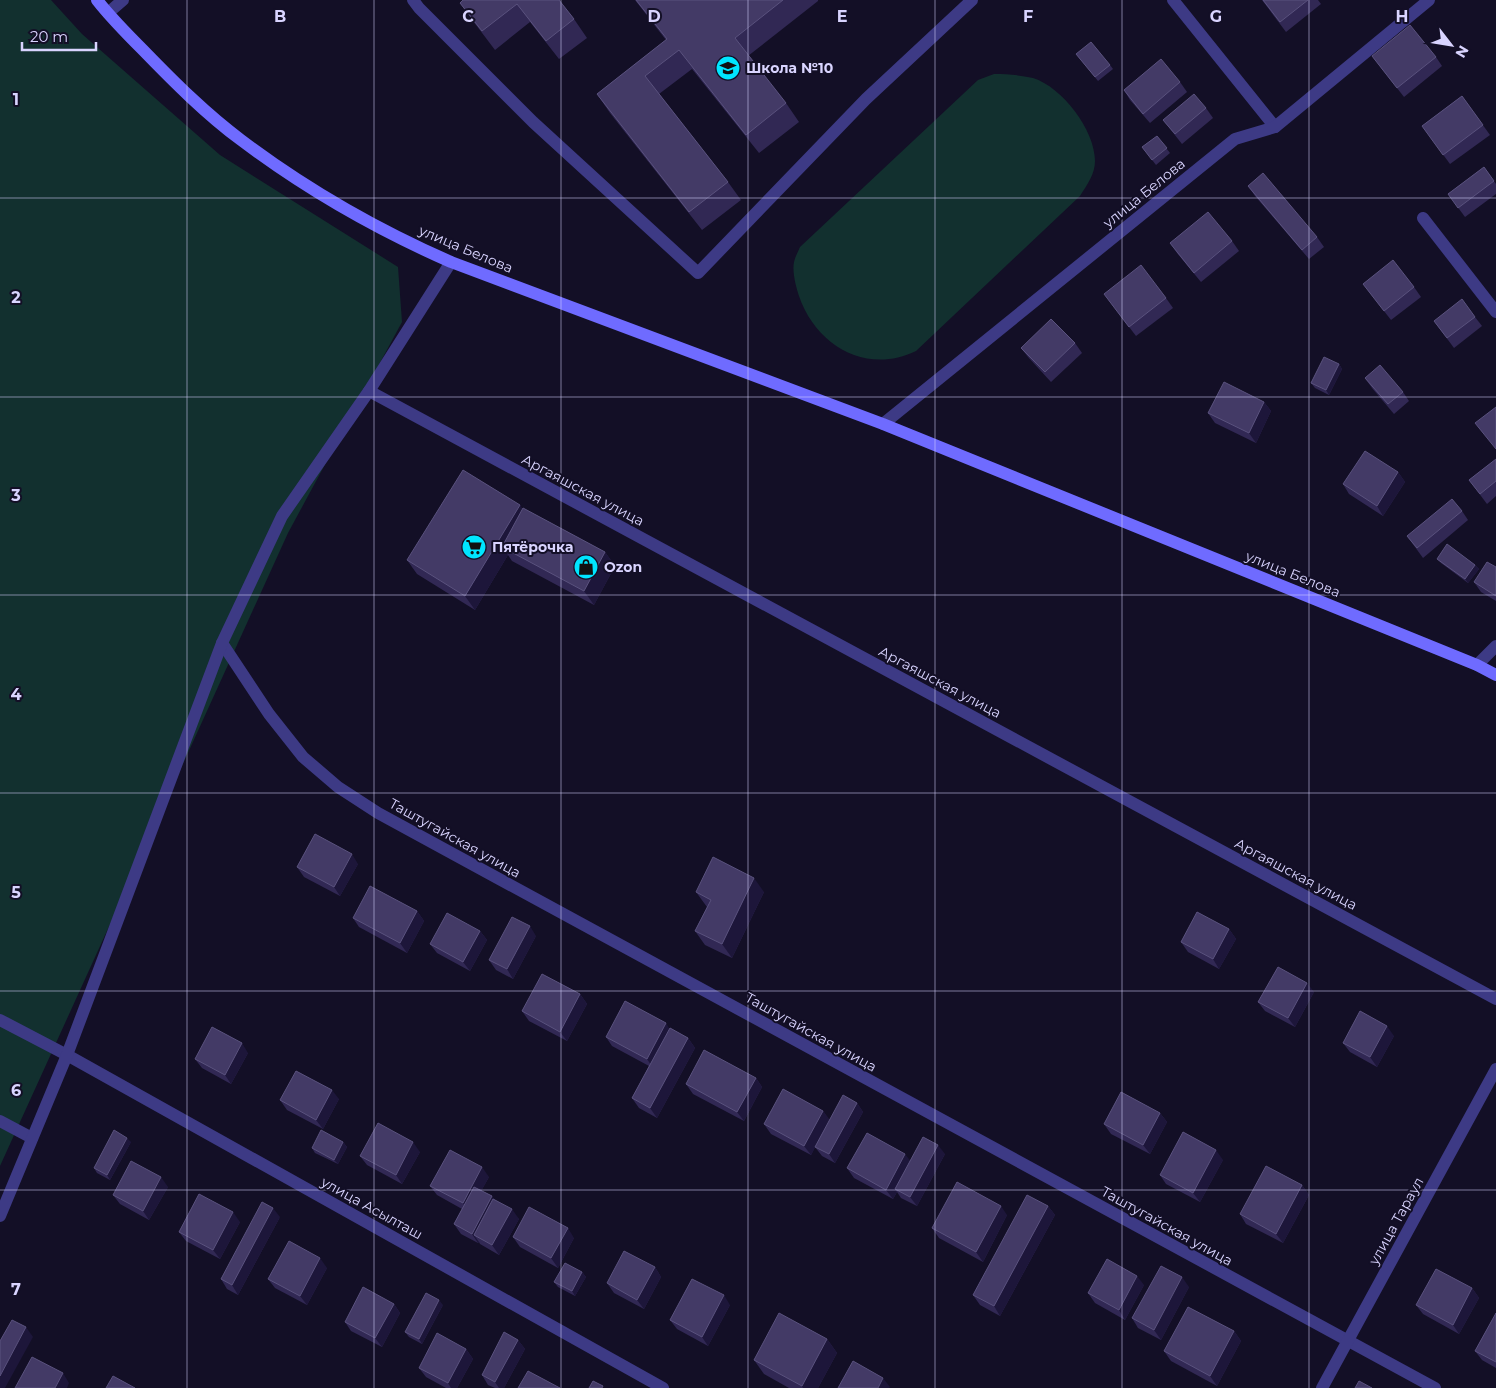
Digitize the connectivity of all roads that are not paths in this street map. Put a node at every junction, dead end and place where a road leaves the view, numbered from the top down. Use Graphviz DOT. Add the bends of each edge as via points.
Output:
graph roads {
  1 [pos="97,0"];
  2 [pos="123,0"];
  3 [pos="414,0"];
  4 [pos="972,0"];
  5 [pos="1173,0"];
  6 [pos="1429,0"];
  7 [pos="108,13"];
  8 [pos="1275,127"];
  9 [pos="1422,218"];
  10 [pos="452,262"];
  11 [pos="1496,312"];
  12 [pos="369,392"];
  13 [pos="883,424"];
  14 [pos="222,643"];
  15 [pos="1496,646"];
  16 [pos="1477,665"];
  17 [pos="1496,675"];
  18 [pos="1496,999"];
  19 [pos="0,1020"];
  20 [pos="67,1055"];
  21 [pos="1496,1069"];
  22 [pos="0,1121"];
  23 [pos="32,1138"];
  24 [pos="0,1216"];
  25 [pos="1347,1341"];
  26 [pos="663,1388"];
  27 [pos="1322,1388"];
  28 [pos="1435,1388"];
  1 -- 7 [label="main road, улица Белова"];
  2 -- 7 [label="street"];
  3 -- 4 [label="street" via="533,122 698,273 866,99"];
  5 -- 8 [label="street"];
  6 -- 8 [label="street, улица Белова"];
  7 -- 10 [label="main road, улица Белова" via="173,81 240,140 321,195"];
  8 -- 13 [label="street, улица Белова" via="1235,139"];
  9 -- 11 [label="street"];
  10 -- 12 [label="street"];
  10 -- 13 [label="main road, улица Белова"];
  12 -- 14 [label="street" via="282,516"];
  12 -- 18 [label="street, Аргаяшская улица"];
  13 -- 16 [label="main road, улица Белова"];
  14 -- 20 [label="street"];
  14 -- 25 [label="street, Таштугайская улица" via="269,714 303,757 338,787 378,813"];
  15 -- 16 [label="street"];
  16 -- 17 [label="main road, улица Белова"];
  19 -- 20 [label="street, улица Асылташ"];
  20 -- 23 [label="street"];
  20 -- 26 [label="street, улица Асылташ"];
  21 -- 25 [label="street, улица Тараул"];
  22 -- 23 [label="street"];
  23 -- 24 [label="street"];
  25 -- 27 [label="street, улица Тараул"];
  25 -- 28 [label="street, Таштугайская улица"];
}
